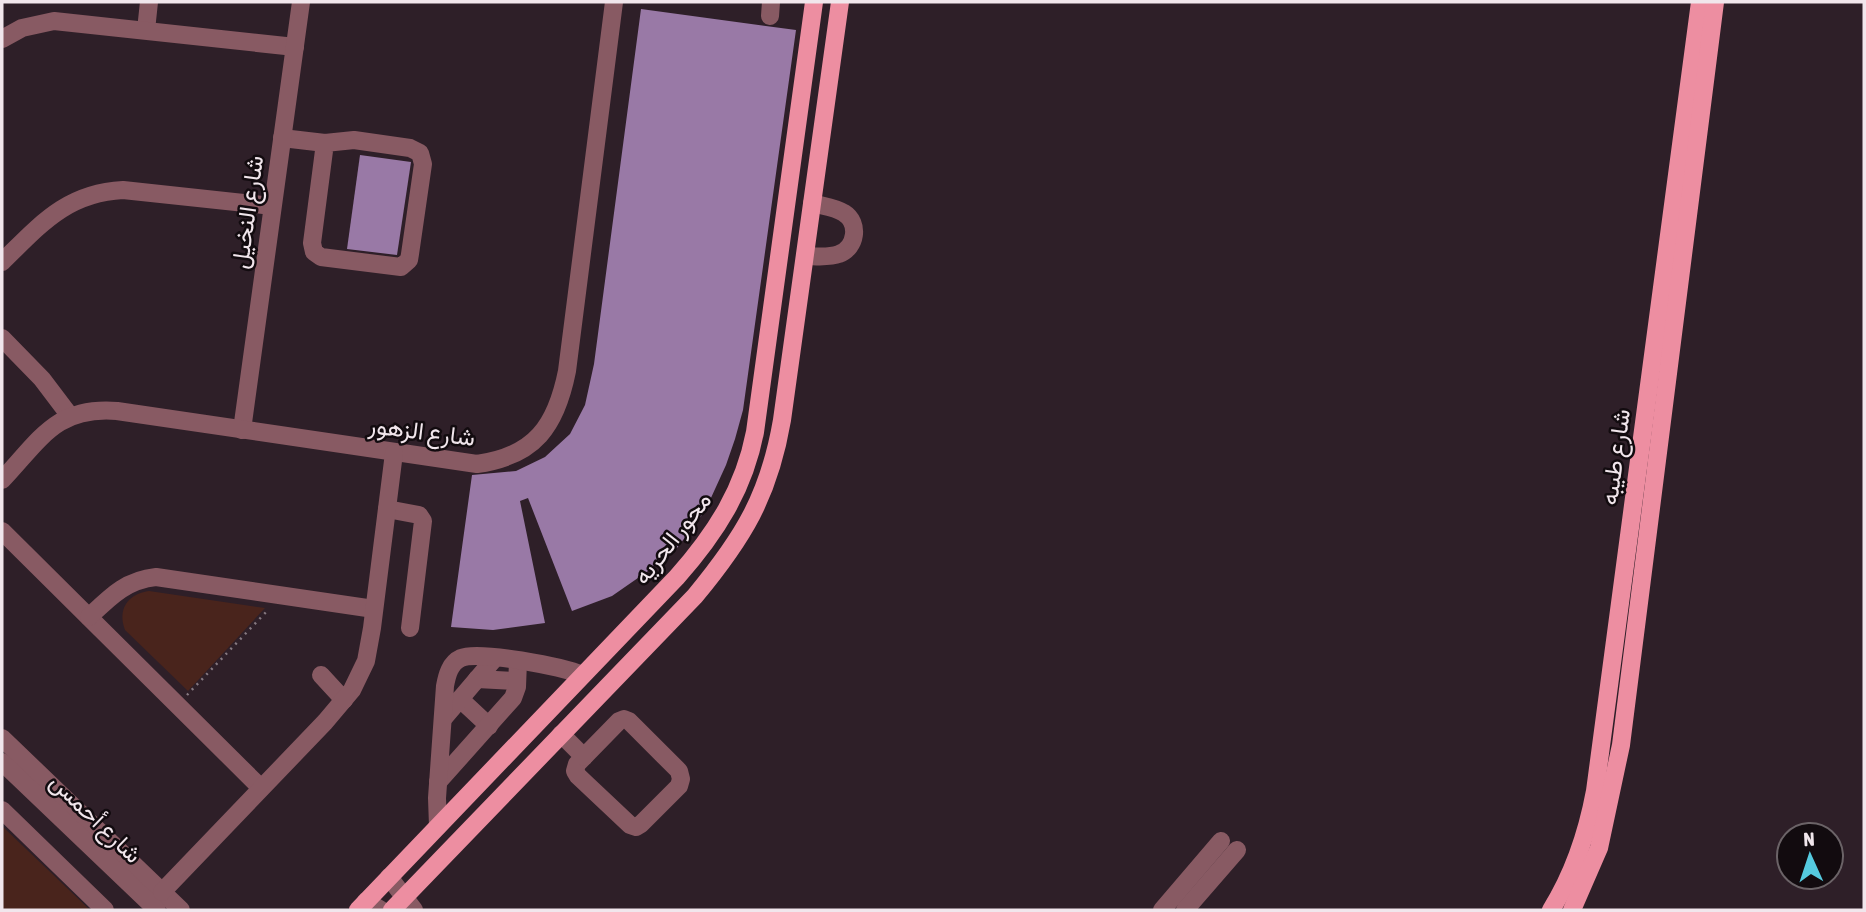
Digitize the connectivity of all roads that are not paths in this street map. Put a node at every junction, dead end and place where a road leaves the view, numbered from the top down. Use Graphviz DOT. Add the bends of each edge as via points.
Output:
graph roads {
  1 [pos="149,2"];
  2 [pos="301,2"];
  3 [pos="614,2"];
  4 [pos="814,2"];
  5 [pos="840,2"];
  6 [pos="1700,2"];
  7 [pos="1715,2"];
  8 [pos="146,30"];
  9 [pos="2,39"];
  10 [pos="295,47"];
  11 [pos="282,138"];
  12 [pos="324,143"];
  13 [pos="812,203"];
  14 [pos="272,206"];
  15 [pos="805,256"];
  16 [pos="2,262"];
  17 [pos="2,338"];
  18 [pos="70,416"];
  19 [pos="242,430"];
  20 [pos="394,453"];
  21 [pos="2,480"];
  22 [pos="387,509"];
  23 [pos="2,531"];
  24 [pos="374,609"];
  25 [pos="89,617"];
  26 [pos="410,628"];
  27 [pos="495,658"];
  28 [pos="518,661"];
  29 [pos="321,675"];
  30 [pos="582,675"];
  31 [pos="477,679"];
  32 [pos="517,681"];
  33 [pos="460,699"];
  34 [pos="344,700"];
  35 [pos="443,719"];
  36 [pos="489,726"];
  37 [pos="561,734"];
  38 [pos="2,738"];
  39 [pos="584,757"];
  40 [pos="2,762"];
  41 [pos="438,782"];
  42 [pos="261,788"];
  43 [pos="2,810"];
  44 [pos="438,826"];
  45 [pos="389,877"];
  46 [pos="162,892"];
  47 [pos="403,906"];
  48 [pos="368,907"];
  49 [pos="105,910"];
  50 [pos="157,910"];
  51 [pos="181,910"];
  52 [pos="1162,910"];
  53 [pos="1185,910"];
  54 [pos="1551,910"];
  55 [pos="1572,910"];
  1 -- 8 [label="street"];
  2 -- 10 [label="street, شارع النخيل"];
  3 -- 20 [label="street, شارع الزهور" via="567,371 548,428 534,443 498,461 477,464"];
  4 -- 30 [label="main road, محور الحريه" via="755,432 743,476 724,517 696,555"];
  5 -- 13 [label="main road"];
  6 -- 54 [label="main road, شارع طيبه" via="1595,791 1575,863"];
  7 -- 55 [label="main road, شارع طيبه" via="1621,745 1600,848"];
  8 -- 9 [label="street" via="54,21 22,27"];
  8 -- 10 [label="street"];
  10 -- 11 [label="street, شارع النخيل"];
  11 -- 12 [label="street"];
  11 -- 14 [label="street, شارع النخيل"];
  12 -- 12 [label="street" via="314,252 321,257 396,268 406,264 423,164 420,153 361,141"];
  13 -- 15 [label="main road"];
  13 -- 15 [label="street" via="844,212 855,231 845,251"];
  14 -- 16 [label="street" via="106,191 61,208"];
  14 -- 19 [label="street, شارع النخيل"];
  15 -- 37 [label="main road" via="779,437 752,516 695,596"];
  17 -- 18 [label="street"];
  18 -- 19 [label="street, شارع الزهور" via="117,411"];
  18 -- 21 [label="street" via="50,430"];
  19 -- 20 [label="street, شارع الزهور"];
  20 -- 22 [label="street"];
  22 -- 24 [label="street"];
  22 -- 26 [label="street" via="418,515 423,521"];
  23 -- 25 [label="street"];
  24 -- 25 [label="street" via="143,578 120,588"];
  24 -- 34 [label="street" via="366,661"];
  25 -- 42 [label="street"];
  27 -- 28 [label="street"];
  27 -- 31 [label="street"];
  27 -- 35 [label="street" via="470,655 454,662 446,677"];
  28 -- 30 [label="street"];
  28 -- 32 [label="street"];
  29 -- 34 [label="street"];
  30 -- 44 [label="main road, محور الحريه"];
  31 -- 32 [label="street"];
  31 -- 33 [label="street"];
  32 -- 36 [label="street" via="513,698"];
  33 -- 35 [label="street"];
  33 -- 36 [label="street"];
  34 -- 42 [label="street"];
  35 -- 41 [label="street"];
  36 -- 41 [label="street"];
  37 -- 39 [label="street"];
  37 -- 47 [label="main road"];
  38 -- 46 [label="street"];
  39 -- 39 [label="street" via="619,721 626,720 679,771 681,783 642,824 632,826 578,776 575,767"];
  40 -- 50 [label="street, شارع أحمس"];
  41 -- 44 [label="street"];
  42 -- 46 [label="street"];
  43 -- 49 [label="street"];
  44 -- 45 [label="main road, محور الحريه"];
  45 -- 47 [label="street"];
  45 -- 48 [label="main road, محور الحريه"];
  46 -- 51 [label="street"];
  52 -- 53 [label="street" via="1229,845"];
}
